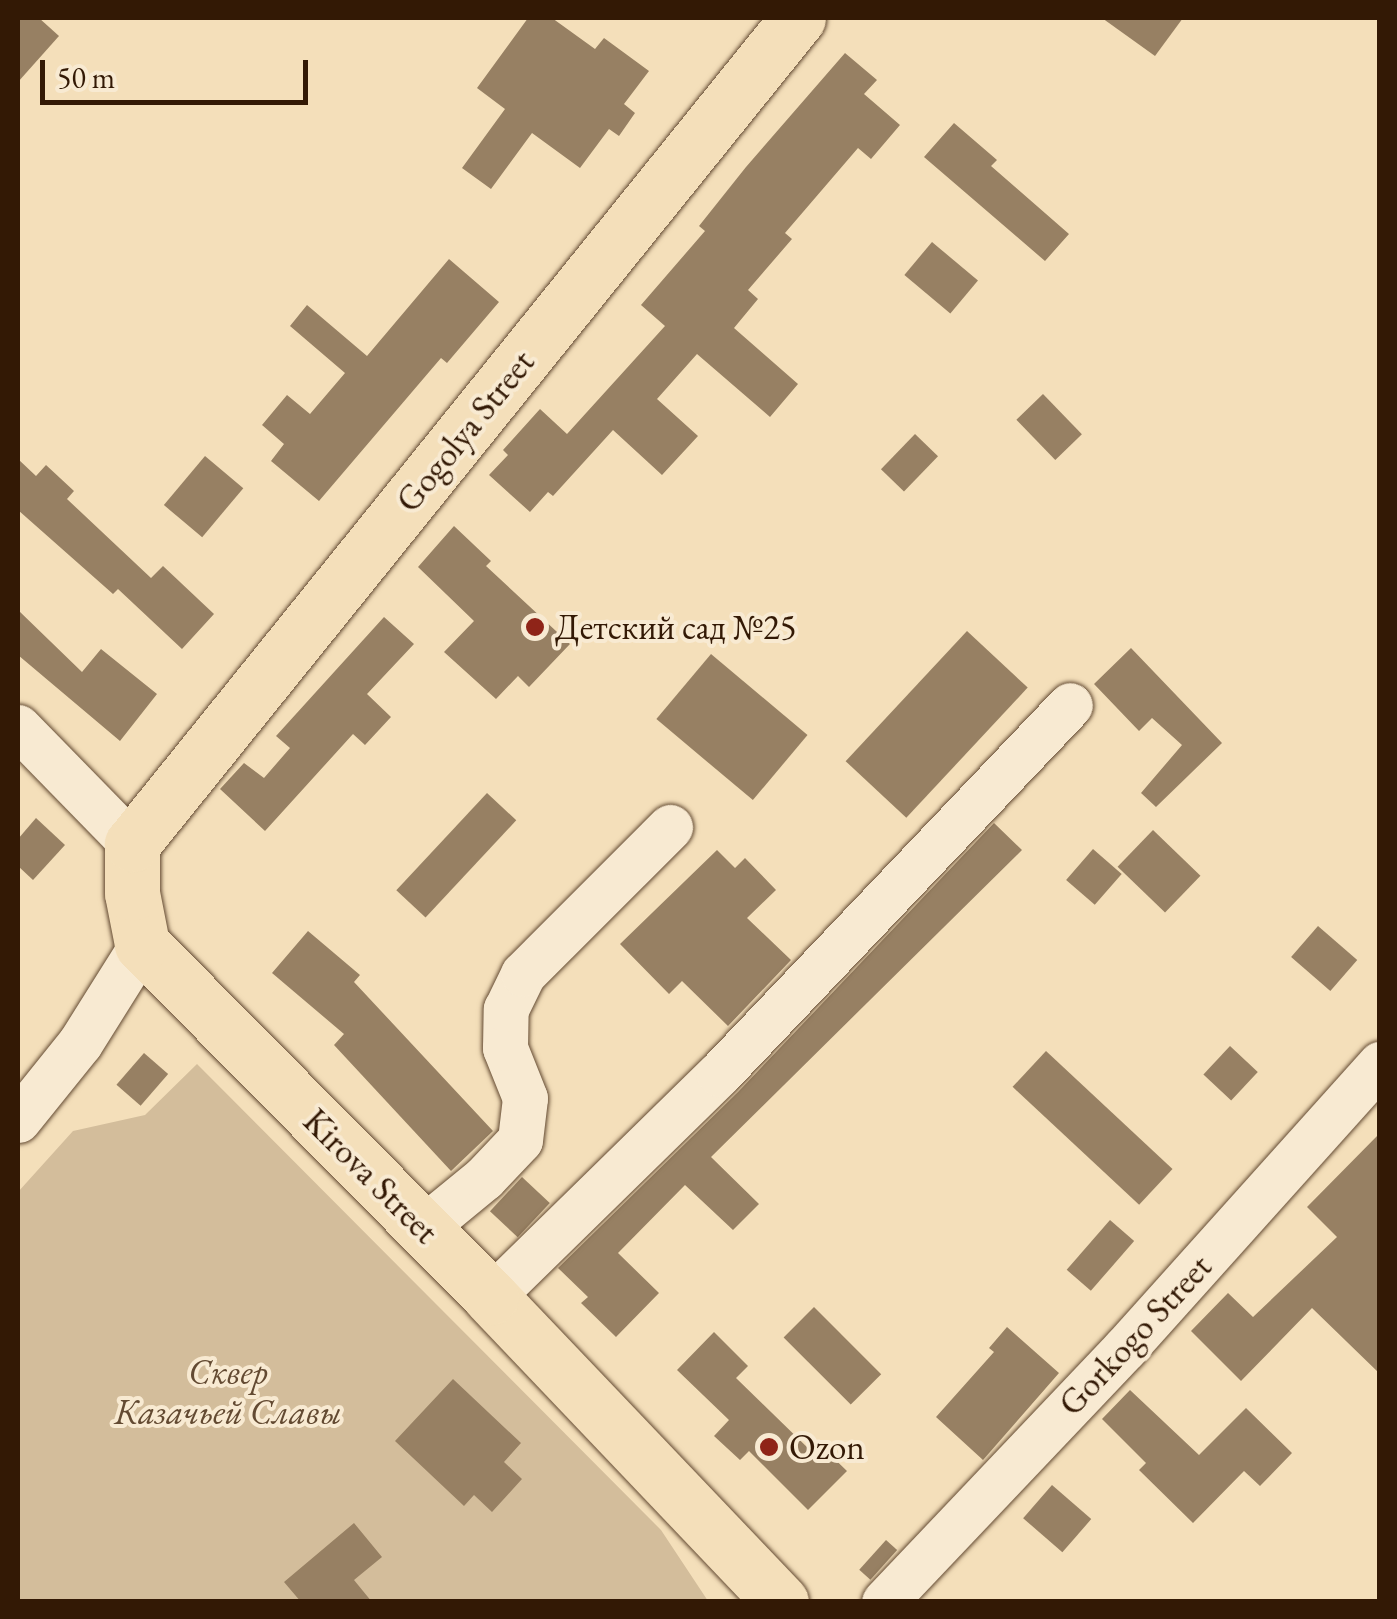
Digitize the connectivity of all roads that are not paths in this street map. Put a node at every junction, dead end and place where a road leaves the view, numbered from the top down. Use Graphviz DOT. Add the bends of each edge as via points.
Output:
graph roads {
  1 [pos="798,18"];
  2 [pos="1070,705"];
  3 [pos="18,728"];
  4 [pos="670,826"];
  5 [pos="132,844"];
  6 [pos="142,944"];
  7 [pos="1380,1064"];
  8 [pos="18,1120"];
  9 [pos="423,1228"];
  10 [pos="491,1297"];
  11 [pos="781,1602"];
  12 [pos="884,1602"];
  1 -- 5 [label="main road, Gogolya Street"];
  2 -- 10 [label="street" via="719,1074"];
  3 -- 5 [label="street"];
  4 -- 9 [label="street" via="524,974 506,1008 505,1048 525,1098 520,1140"];
  5 -- 6 [label="main road"];
  6 -- 8 [label="street" via="80,1044"];
  6 -- 9 [label="main road, Kirova Street"];
  7 -- 12 [label="street, Gorkogo Street" via="1125,1348"];
  9 -- 10 [label="main road, Kirova Street"];
  10 -- 11 [label="main road, Kirova Street"];
}
